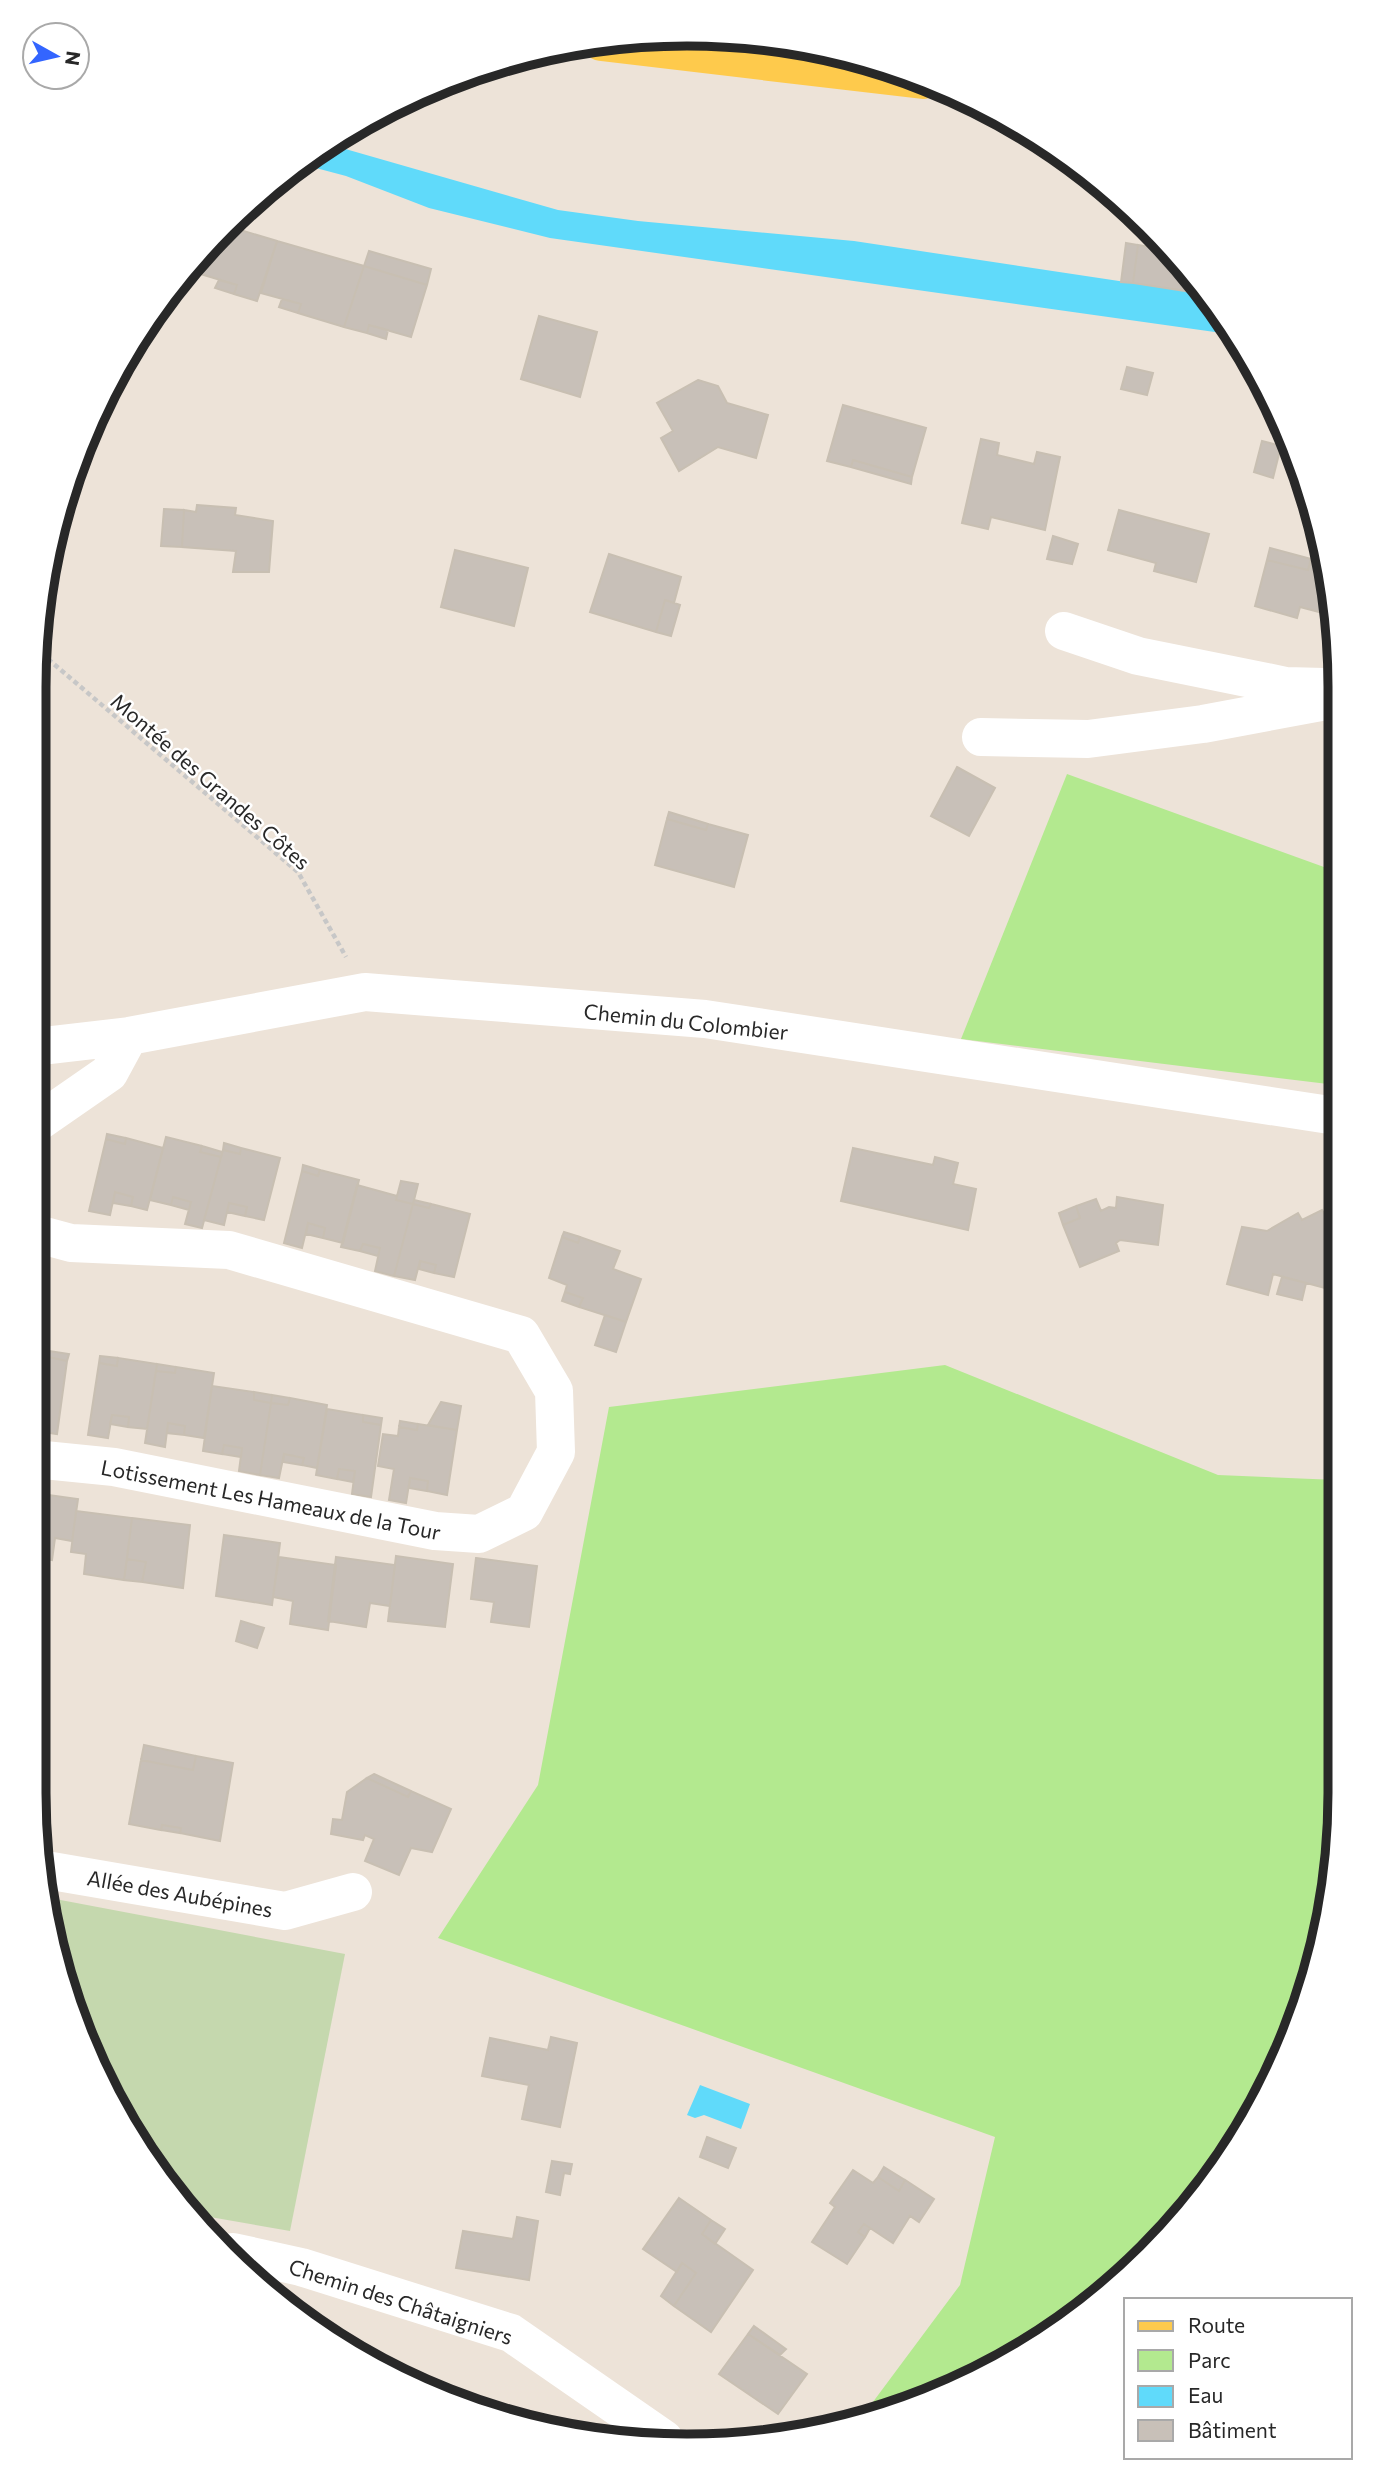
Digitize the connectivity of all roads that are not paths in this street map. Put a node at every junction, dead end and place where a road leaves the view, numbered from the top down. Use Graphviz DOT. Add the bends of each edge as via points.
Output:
graph roads {
  1 [pos="644,47"];
  2 [pos="875,74"];
  3 [pos="1064,631"];
  4 [pos="1328,696"];
  5 [pos="1328,698"];
  6 [pos="981,737"];
  7 [pos="129,1035"];
  8 [pos="46,1045"];
  9 [pos="1328,1115"];
  10 [pos="46,1117"];
  11 [pos="46,1236"];
  12 [pos="46,1461"];
  13 [pos="50,1871"];
  14 [pos="354,1892"];
  15 [pos="245,2258"];
  16 [pos="290,2280"];
  17 [pos="652,2433"];
  1 -- 2 [label="main road"];
  3 -- 4 [label="street" via="1151,659"];
  5 -- 6 [label="street" via="1203,724 1088,739"];
  7 -- 8 [label="street, Chemin du Colombier"];
  7 -- 9 [label="street, Chemin du Colombier" via="365,992 705,1019"];
  7 -- 10 [label="street" via="109,1073"];
  11 -- 12 [label="street, Lotissement Les Hameaux de la Tour" via="71,1243 229,1250 521,1335 554,1391 556,1452 524,1512 479,1534 435,1531 114,1467"];
  13 -- 14 [label="street, Allée des Aubépines" via="285,1911"];
  15 -- 16 [label="street, Chemin des Châtaigniers"];
  16 -- 17 [label="street, Chemin des Châtaigniers" via="511,2333"];
}
